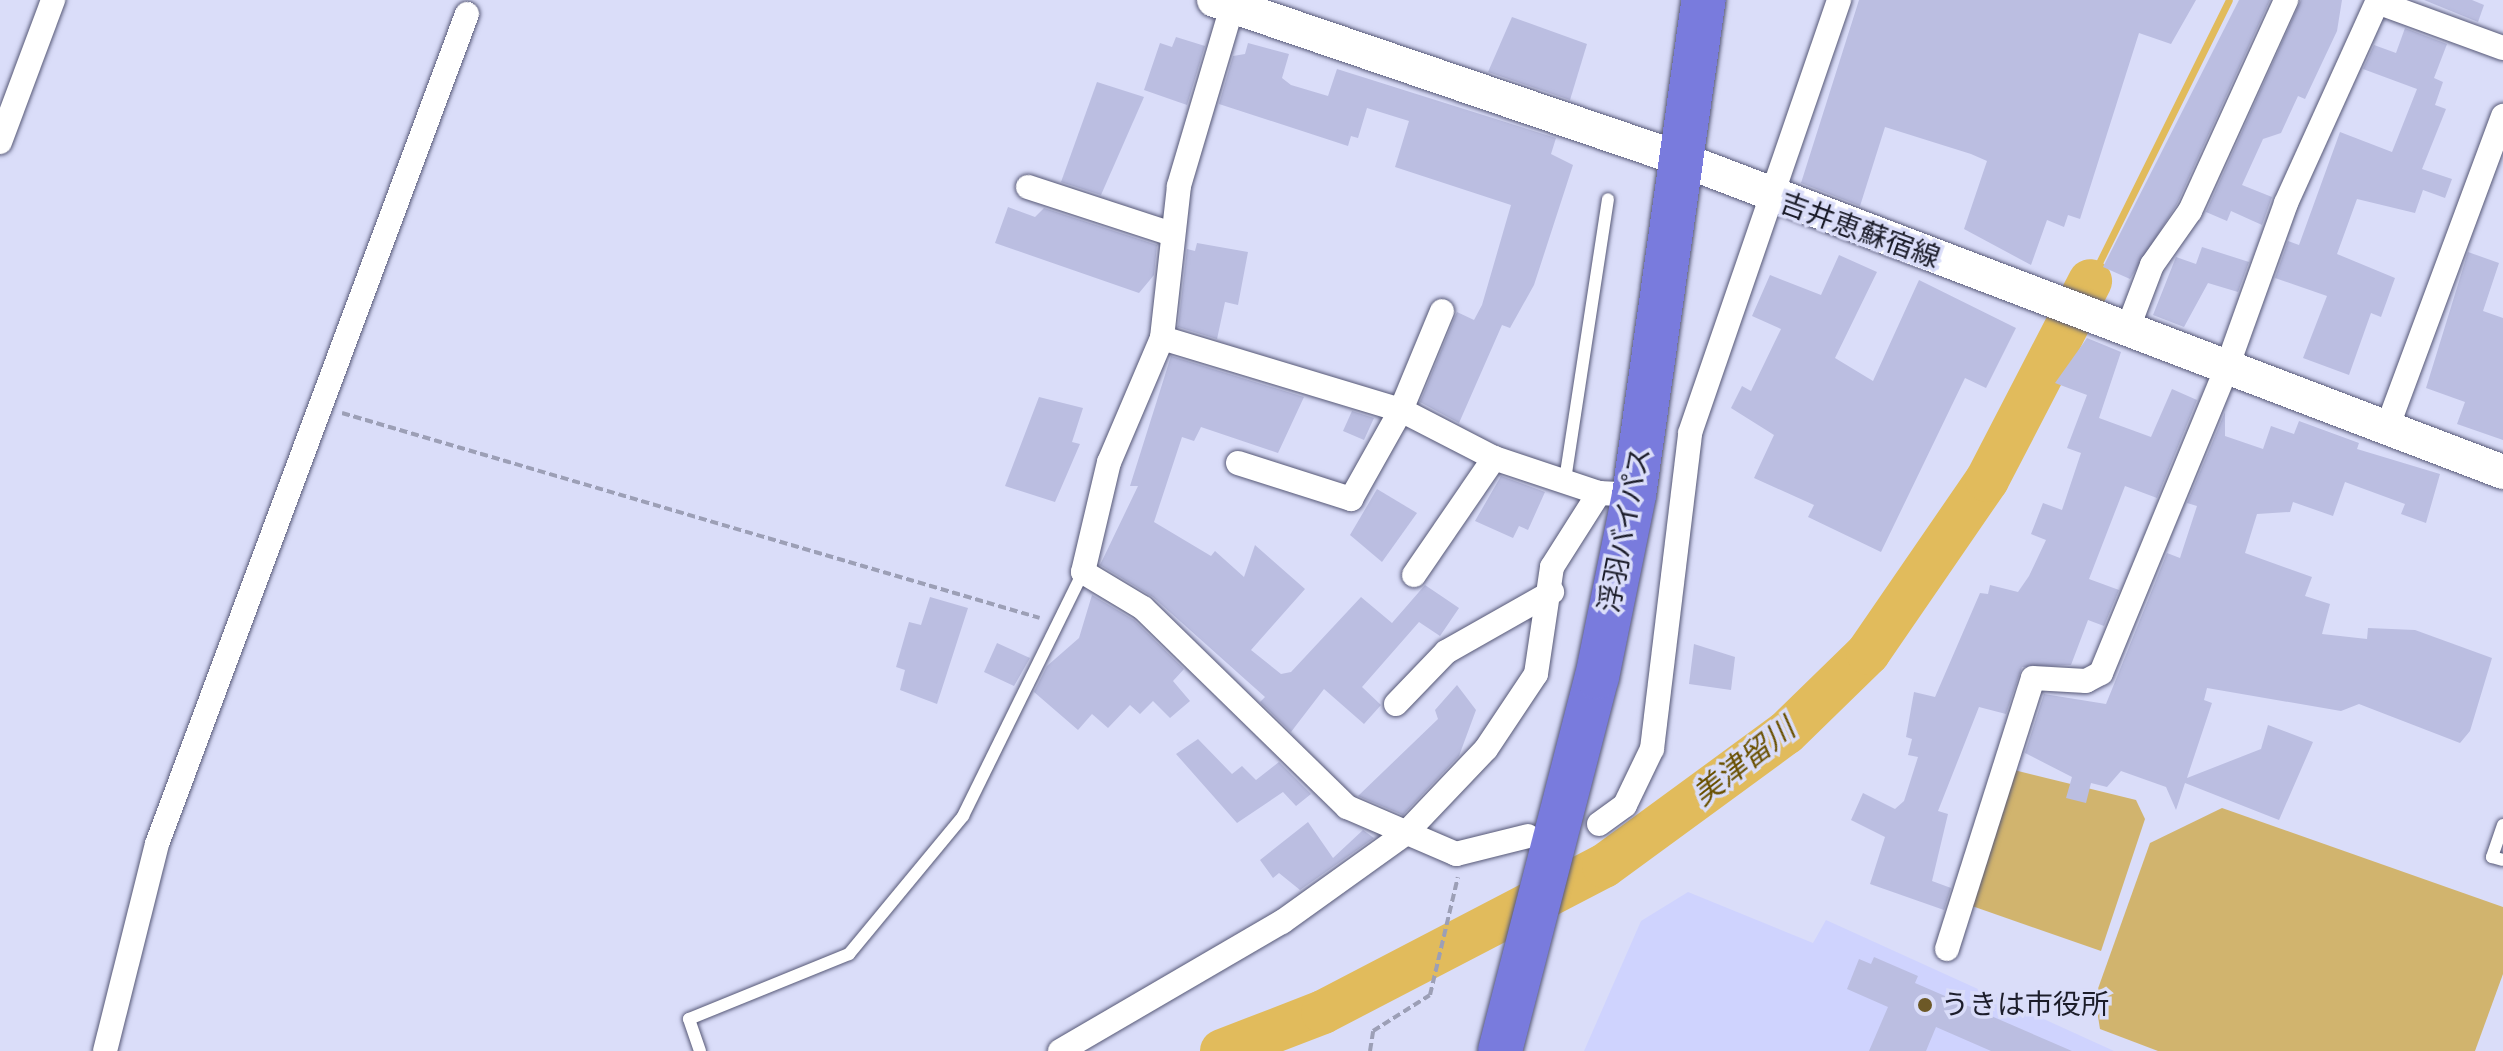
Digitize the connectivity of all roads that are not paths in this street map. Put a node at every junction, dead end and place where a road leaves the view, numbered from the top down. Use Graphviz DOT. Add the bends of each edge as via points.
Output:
graph roads {
  1 [pos="53,0"];
  2 [pos="1704,0"];
  3 [pos="1839,0"];
  4 [pos="2286,0"];
  5 [pos="2377,1"];
  6 [pos="1226,2"];
  7 [pos="467,14"];
  8 [pos="2503,48"];
  9 [pos="2503,116"];
  10 [pos="0,142"];
  11 [pos="1686,161"];
  12 [pos="1028,187"];
  13 [pos="1608,199"];
  14 [pos="1774,200"];
  15 [pos="1172,234"];
  16 [pos="1442,311"];
  17 [pos="2126,333"];
  18 [pos="1162,338"];
  19 [pos="2226,370"];
  20 [pos="1401,410"];
  21 [pos="2387,428"];
  22 [pos="1494,458"];
  23 [pos="1238,463"];
  24 [pos="2503,472"];
  25 [pos="1565,480"];
  26 [pos="1616,494"];
  27 [pos="1083,572"];
  28 [pos="1414,575"];
  29 [pos="1552,592"];
  30 [pos="1396,704"];
  31 [pos="1599,824"];
  32 [pos="2503,825"];
  33 [pos="1405,834"];
  34 [pos="1539,842"];
  35 [pos="2503,860"];
  36 [pos="1947,949"];
  37 [pos="105,1051"];
  38 [pos="700,1051"];
  39 [pos="1060,1051"];
  40 [pos="1500,1051"];
  1 -- 10 [label="street"];
  2 -- 11 [label="highway, 浮羽バイパス"];
  3 -- 14 [label="street"];
  4 -- 17 [label="street" via="2190,211 2152,265"];
  5 -- 8 [label="street"];
  5 -- 19 [label="street" via="2286,203"];
  6 -- 11 [label="main road, 吉井恵蘇宿線"];
  6 -- 15 [label="street"];
  7 -- 37 [label="street" via="325,408 157,844"];
  9 -- 21 [label="street"];
  11 -- 14 [label="main road, 吉井恵蘇宿線"];
  11 -- 26 [label="highway, 浮羽バイパス"];
  12 -- 15 [label="street"];
  13 -- 25 [label="lane"];
  14 -- 17 [label="main road, 吉井恵蘇宿線"];
  14 -- 31 [label="street" via="1690,433 1652,749 1625,805"];
  15 -- 18 [label="street"];
  16 -- 20 [label="street"];
  17 -- 19 [label="main road, 吉井恵蘇宿線"];
  18 -- 20 [label="street"];
  18 -- 27 [label="street" via="1109,462"];
  19 -- 21 [label="main road, 吉井恵蘇宿線"];
  19 -- 36 [label="street" via="2101,673 2086,681 2033,678"];
  20 -- 22 [label="street"];
  20 -- 23 [label="street" via="1351,499"];
  21 -- 24 [label="main road, 吉井恵蘇宿線"];
  22 -- 25 [label="street"];
  22 -- 28 [label="street"];
  25 -- 26 [label="street"];
  26 -- 29 [label="street" via="1552,567"];
  26 -- 34 [label="highway, 浮羽バイパス" via="1597,677"];
  27 -- 33 [label="street" via="1143,608 1347,807"];
  27 -- 38 [label="lane" via="963,816 849,954 689,1019"];
  29 -- 30 [label="street" via="1446,652"];
  29 -- 33 [label="street" via="1536,674 1486,749"];
  32 -- 35 [label="lane" via="2492,857"];
  33 -- 34 [label="street" via="1456,854"];
  33 -- 39 [label="street" via="1282,922"];
  34 -- 40 [label="highway, 浮羽バイパス" via="1527,956"];
}
